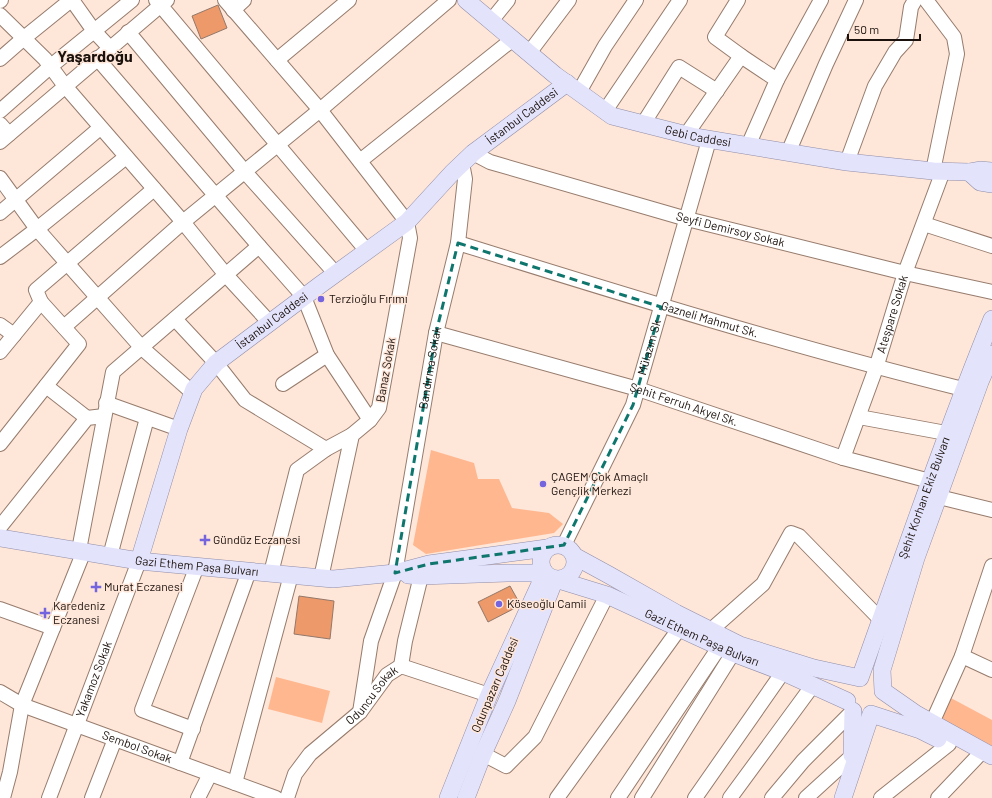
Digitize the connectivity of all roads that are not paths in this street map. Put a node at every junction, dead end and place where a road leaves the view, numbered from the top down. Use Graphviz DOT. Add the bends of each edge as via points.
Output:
graph roads {
  1 [pos="72,0"];
  2 [pos="132,0"];
  3 [pos="244,0"];
  4 [pos="349,0"];
  5 [pos="450,0"];
  6 [pos="466,0"];
  7 [pos="508,0"];
  8 [pos="570,0"];
  9 [pos="636,0"];
  10 [pos="680,0"];
  11 [pos="738,0"];
  12 [pos="821,0"];
  13 [pos="856,0"];
  14 [pos="915,0"];
  15 [pos="926,0"];
  16 [pos="161,2"];
  17 [pos="229,5"];
  18 [pos="0,15"];
  19 [pos="491,21"];
  20 [pos="94,31"];
  21 [pos="128,32"];
  22 [pos="24,38"];
  23 [pos="513,39"];
  24 [pos="110,48"];
  25 [pos="529,53"];
  26 [pos="741,56"];
  27 [pos="97,58"];
  28 [pos="0,59"];
  29 [pos="277,60"];
  30 [pos="51,66"];
  31 [pos="777,80"];
  32 [pos="65,86"];
  33 [pos="573,88"];
  34 [pos="717,91"];
  35 [pos="320,110"];
  36 [pos="0,111"];
  37 [pos="605,111"];
  38 [pos="643,124"];
  39 [pos="100,128"];
  40 [pos="3,133"];
  41 [pos="686,135"];
  42 [pos="708,140"];
  43 [pos="278,145"];
  44 [pos="748,146"];
  45 [pos="788,153"];
  46 [pos="126,157"];
  47 [pos="468,158"];
  48 [pos="360,161"];
  49 [pos="847,162"];
  50 [pos="938,171"];
  51 [pos="245,172"];
  52 [pos="970,172"];
  53 [pos="992,172"];
  54 [pos="0,178"];
  55 [pos="992,184"];
  56 [pos="154,189"];
  57 [pos="215,196"];
  58 [pos="16,200"];
  59 [pos="0,213"];
  60 [pos="687,219"];
  61 [pos="183,222"];
  62 [pos="407,222"];
  63 [pos="924,224"];
  64 [pos="37,229"];
  65 [pos="458,243"];
  66 [pos="259,246"];
  67 [pos="992,246"];
  68 [pos="367,251"];
  69 [pos="0,257"];
  70 [pos="68,262"];
  71 [pos="905,273"];
  72 [pos="336,274"];
  73 [pos="226,275"];
  74 [pos="992,292"];
  75 [pos="98,297"];
  76 [pos="304,297"];
  77 [pos="41,302"];
  78 [pos="661,307"];
  79 [pos="175,319"];
  80 [pos="992,319"];
  81 [pos="270,322"];
  82 [pos="0,325"];
  83 [pos="64,327"];
  84 [pos="436,333"];
  85 [pos="14,335"];
  86 [pos="142,348"];
  87 [pos="0,352"];
  88 [pos="992,354"];
  89 [pos="327,355"];
  90 [pos="216,364"];
  91 [pos="876,368"];
  92 [pos="283,384"];
  93 [pos="46,386"];
  94 [pos="638,389"];
  95 [pos="964,389"];
  96 [pos="193,393"];
  97 [pos="105,409"];
  98 [pos="859,417"];
  99 [pos="87,418"];
  100 [pos="147,418"];
  101 [pos="370,420"];
  102 [pos="179,429"];
  103 [pos="946,434"];
  104 [pos="352,435"];
  105 [pos="0,444"];
  106 [pos="326,449"];
  107 [pos="843,458"];
  108 [pos="930,480"];
  109 [pos="939,497"];
  110 [pos="992,510"];
  111 [pos="0,528"];
  112 [pos="0,538"];
  113 [pos="564,545"];
  114 [pos="547,548"];
  115 [pos="82,551"];
  116 [pos="110,556"];
  117 [pos="576,558"];
  118 [pos="139,560"];
  119 [pos="197,566"];
  120 [pos="992,566"];
  121 [pos="249,571"];
  122 [pos="271,573"];
  123 [pos="394,573"];
  124 [pos="291,575"];
  125 [pos="420,576"];
  126 [pos="550,576"];
  127 [pos="321,578"];
  128 [pos="607,595"];
  129 [pos="0,609"];
  130 [pos="881,620"];
  131 [pos="53,628"];
  132 [pos="679,628"];
  133 [pos="711,630"];
  134 [pos="726,649"];
  135 [pos="962,656"];
  136 [pos="401,666"];
  137 [pos="992,670"];
  138 [pos="783,672"];
  139 [pos="860,678"];
  140 [pos="812,685"];
  141 [pos="883,691"];
  142 [pos="0,692"];
  143 [pos="490,695"];
  144 [pos="22,705"];
  145 [pos="850,706"];
  146 [pos="360,712"];
  147 [pos="871,714"];
  148 [pos="932,723"];
  149 [pos="77,726"];
  150 [pos="192,729"];
  151 [pos="115,739"];
  152 [pos="949,744"];
  153 [pos="483,754"];
  154 [pos="987,759"];
  155 [pos="180,763"];
  156 [pos="852,763"];
  157 [pos="210,774"];
  158 [pos="4,775"];
  159 [pos="234,783"];
  160 [pos="3,798"];
  161 [pos="49,798"];
  162 [pos="92,798"];
  163 [pos="198,798"];
  164 [pos="276,798"];
  165 [pos="287,798"];
  166 [pos="448,798"];
  167 [pos="466,798"];
  168 [pos="557,798"];
  169 [pos="618,798"];
  170 [pos="642,798"];
  171 [pos="695,798"];
  172 [pos="730,798"];
  173 [pos="772,798"];
  174 [pos="806,798"];
  175 [pos="843,798"];
  176 [pos="881,798"];
  177 [pos="938,798"];
  1 -- 20 [label="street"];
  1 -- 22 [label="street"];
  2 -- 20 [label="street"];
  3 -- 17 [label="street"];
  4 -- 29 [label="street"];
  5 -- 35 [label="street"];
  6 -- 19 [label="main road, Gebi Caddesi"];
  7 -- 19 [label="street"];
  8 -- 25 [label="street"];
  9 -- 33 [label="street"];
  10 -- 37 [label="street"];
  11 -- 26 [label="street" via="715,37"];
  12 -- 31 [label="street"];
  13 -- 45 [label="street"];
  14 -- 49 [label="street" via="911,7 906,40 895,52 875,86"];
  15 -- 50 [label="street, Ateşpare Sokak" via="954,37 957,54"];
  16 -- 21 [label="street"];
  16 -- 43 [label="street"];
  17 -- 29 [label="street"];
  18 -- 22 [label="street"];
  19 -- 23 [label="main road, Gebi Caddesi"];
  20 -- 24 [label="street"];
  20 -- 30 [label="street"];
  21 -- 24 [label="street"];
  21 -- 51 [label="street"];
  22 -- 28 [label="street"];
  22 -- 30 [label="street"];
  23 -- 25 [label="main road, Gebi Caddesi"];
  23 -- 48 [label="street"];
  24 -- 27 [label="street"];
  25 -- 33 [label="main road, Gebi Caddesi"];
  26 -- 31 [label="street"];
  26 -- 34 [label="street"];
  27 -- 32 [label="street"];
  27 -- 57 [label="street"];
  29 -- 35 [label="street"];
  30 -- 32 [label="street"];
  30 -- 36 [label="street"];
  31 -- 44 [label="street"];
  32 -- 39 [label="street"];
  32 -- 40 [label="street"];
  33 -- 37 [label="main road, Gebi Caddesi"];
  33 -- 47 [label="main road, İstanbul Caddesi"];
  34 -- 38 [label="street" via="679,67"];
  34 -- 41 [label="street"];
  35 -- 43 [label="street"];
  35 -- 48 [label="street"];
  37 -- 38 [label="main road, Gebi Caddesi" via="612,116"];
  38 -- 41 [label="main road, Gebi Caddesi"];
  39 -- 46 [label="street"];
  39 -- 58 [label="street"];
  41 -- 42 [label="main road, Gebi Caddesi"];
  42 -- 44 [label="main road, Gebi Caddesi"];
  42 -- 60 [label="street, Mülazım Sk"];
  43 -- 51 [label="street"];
  43 -- 68 [label="street"];
  44 -- 45 [label="main road, Gebi Caddesi"];
  45 -- 49 [label="main road, Gebi Caddesi"];
  46 -- 56 [label="street"];
  46 -- 64 [label="street"];
  47 -- 60 [label="street, Seyfi Demirsoy Sokak" via="490,162"];
  47 -- 62 [label="main road, İstanbul Caddesi"];
  47 -- 65 [label="street, Bandırma Sokak"];
  48 -- 62 [label="street"];
  49 -- 50 [label="main road, Gebi Caddesi"];
  50 -- 52 [label="main road, Gebi Caddesi"];
  50 -- 63 [label="street, Ateşpare Sokak"];
  51 -- 57 [label="street"];
  51 -- 72 [label="street"];
  52 -- 53 [label="main road, Gebi Caddesi"];
  52 -- 55 [label="main road" via="980,182"];
  54 -- 58 [label="street"];
  56 -- 61 [label="street"];
  56 -- 70 [label="street"];
  57 -- 61 [label="street"];
  57 -- 66 [label="street"];
  58 -- 59 [label="street"];
  58 -- 64 [label="street"];
  60 -- 71 [label="street, Seyfi Demirsoy Sokak"];
  60 -- 78 [label="street, Mülazım Sk"];
  61 -- 73 [label="street"];
  61 -- 75 [label="street"];
  62 -- 68 [label="main road, İstanbul Caddesi"];
  62 -- 101 [label="street, Banaz Sokak" via="410,238 379,408"];
  63 -- 67 [label="street"];
  63 -- 71 [label="street, Ateşpare Sokak"];
  64 -- 69 [label="street"];
  64 -- 70 [label="street"];
  65 -- 78 [label="street, Gazneli Mahmut Sk."];
  65 -- 84 [label="street, Bandırma Sokak"];
  66 -- 73 [label="street"];
  66 -- 76 [label="street"];
  68 -- 72 [label="main road, İstanbul Caddesi"];
  70 -- 75 [label="street"];
  70 -- 77 [label="street" via="36,290"];
  71 -- 74 [label="street, Seyfi Demirsoy Sokak"];
  71 -- 91 [label="street, Ateşpare Sokak"];
  72 -- 76 [label="main road, İstanbul Caddesi"];
  73 -- 79 [label="street"];
  73 -- 81 [label="street"];
  75 -- 83 [label="street"];
  75 -- 86 [label="street"];
  76 -- 81 [label="main road, İstanbul Caddesi"];
  76 -- 89 [label="street"];
  77 -- 83 [label="street"];
  77 -- 85 [label="street"];
  78 -- 91 [label="street, Gazneli Mahmut Sk."];
  78 -- 94 [label="street, Mülazım Sk"];
  79 -- 86 [label="street"];
  79 -- 90 [label="street"];
  80 -- 95 [label="main road, Şehit Korhan Ekiz Bulvarı"];
  81 -- 90 [label="main road, İstanbul Caddesi"];
  82 -- 85 [label="street"];
  83 -- 93 [label="street" via="79,344"];
  84 -- 94 [label="street, Şehit Ferruh Akyel Sk."];
  84 -- 123 [label="street, Bandırma Sokak"];
  85 -- 87 [label="street"];
  86 -- 96 [label="street"];
  86 -- 97 [label="street" via="113,372"];
  88 -- 109 [label="main road, Şehit Korhan Ekiz Bulvarı"];
  89 -- 92 [label="street"];
  89 -- 101 [label="street"];
  90 -- 96 [label="main road, İstanbul Caddesi"];
  90 -- 106 [label="street" via="244,400"];
  91 -- 95 [label="street, Gazneli Mahmut Sk."];
  91 -- 98 [label="street, Ateşpare Sokak"];
  93 -- 99 [label="street"];
  93 -- 105 [label="street"];
  94 -- 107 [label="street, Şehit Ferruh Akyel Sk."];
  94 -- 113 [label="street, Mülazım Sk" via="633,405"];
  95 -- 103 [label="main road, Şehit Korhan Ekiz Bulvarı"];
  96 -- 102 [label="main road, İstanbul Caddesi"];
  97 -- 99 [label="street"];
  97 -- 100 [label="street"];
  97 -- 115 [label="street"];
  98 -- 103 [label="street"];
  98 -- 107 [label="street, Ateşpare Sokak"];
  99 -- 111 [label="street"];
  100 -- 102 [label="street"];
  100 -- 116 [label="street"];
  101 -- 104 [label="street, Banaz Sokak"];
  102 -- 118 [label="main road, İstanbul Caddesi"];
  103 -- 108 [label="main road, Şehit Korhan Ekiz Bulvarı"];
  104 -- 106 [label="street, Banaz Sokak"];
  104 -- 127 [label="street"];
  106 -- 122 [label="street, Banaz Sokak" via="297,470"];
  107 -- 108 [label="street, Şehit Ferruh Akyel Sk."];
  108 -- 130 [label="main road, Şehit Korhan Ekiz Bulvarı"];
  109 -- 110 [label="street"];
  109 -- 141 [label="main road, Şehit Korhan Ekiz Bulvarı" via="916,558 882,670"];
  112 -- 115 [label="main road, Gazi Ethem Paşa Bulvarı"];
  113 -- 114 [label="main road" via="558,544"];
  113 -- 117 [label="main road"];
  114 -- 123 [label="main road, Gazi Ethem Paşa Bulvarı" via="430,564"];
  114 -- 126 [label="main road" via="541,563"];
  115 -- 116 [label="main road, Gazi Ethem Paşa Bulvarı"];
  115 -- 131 [label="street"];
  116 -- 118 [label="main road, Gazi Ethem Paşa Bulvarı"];
  117 -- 126 [label="main road" via="572,574 567,578"];
  117 -- 133 [label="main road, Gazi Ethem Paşa Bulvarı"];
  118 -- 119 [label="main road, Gazi Ethem Paşa Bulvarı"];
  118 -- 149 [label="street, Yakamoz Sokak"];
  119 -- 121 [label="main road, Gazi Ethem Paşa Bulvarı"];
  119 -- 150 [label="street" via="142,710"];
  120 -- 135 [label="street"];
  121 -- 122 [label="main road, Gazi Ethem Paşa Bulvarı"];
  121 -- 150 [label="street"];
  122 -- 124 [label="main road, Gazi Ethem Paşa Bulvarı"];
  123 -- 125 [label="main road, Gazi Ethem Paşa Bulvarı"];
  123 -- 127 [label="main road, Gazi Ethem Paşa Bulvarı"];
  123 -- 146 [label="street, Bandırma Sokak" via="371,641"];
  124 -- 127 [label="main road, Gazi Ethem Paşa Bulvarı"];
  124 -- 159 [label="street"];
  125 -- 126 [label="main road, Gazi Ethem Paşa Bulvarı" via="507,573"];
  125 -- 136 [label="street"];
  126 -- 128 [label="main road, Gazi Ethem Paşa Bulvarı"];
  126 -- 143 [label="main road, Odunpazarı Caddesi"];
  126 -- 153 [label="main road, Odunpazarı Caddesi" via="507,701"];
  128 -- 132 [label="main road, Gazi Ethem Paşa Bulvarı"];
  128 -- 153 [label="street" via="535,736 506,766"];
  129 -- 131 [label="street"];
  130 -- 133 [label="street" via="799,536 791,533 763,584"];
  130 -- 139 [label="main road, Şehit Korhan Ekiz Bulvarı"];
  131 -- 144 [label="street"];
  132 -- 134 [label="main road, Gazi Ethem Paşa Bulvarı"];
  132 -- 168 [label="street"];
  133 -- 139 [label="main road, Gazi Ethem Paşa Bulvarı" via="740,645 814,668"];
  134 -- 138 [label="main road, Gazi Ethem Paşa Bulvarı"];
  134 -- 169 [label="street"];
  134 -- 170 [label="street"];
  135 -- 137 [label="street"];
  135 -- 148 [label="street"];
  136 -- 143 [label="street, Oduncu Sokak"];
  136 -- 146 [label="street, Oduncu Sokak" via="387,675"];
  138 -- 140 [label="main road, Gazi Ethem Paşa Bulvarı"];
  138 -- 171 [label="street"];
  139 -- 141 [label="main road" via="872,678"];
  139 -- 145 [label="main road" via="850,684 846,695"];
  140 -- 145 [label="main road, Gazi Ethem Paşa Bulvarı"];
  140 -- 172 [label="street"];
  141 -- 147 [label="main road" via="883,702 876,712"];
  141 -- 148 [label="main road"];
  142 -- 144 [label="street, Sembol Sokak"];
  143 -- 166 [label="main road, Odunpazarı Caddesi"];
  144 -- 149 [label="street, Sembol Sokak"];
  144 -- 158 [label="street"];
  145 -- 147 [label="main road" via="859,714"];
  145 -- 156 [label="main road"];
  145 -- 173 [label="street"];
  146 -- 165 [label="street, Oduncu Sokak" via="310,754 295,774"];
  147 -- 152 [label="main road" via="920,730"];
  147 -- 156 [label="main road"];
  148 -- 154 [label="main road"];
  149 -- 151 [label="street, Sembol Sokak"];
  149 -- 161 [label="street, Yakamoz Sokak"];
  150 -- 155 [label="street"];
  151 -- 155 [label="street, Sembol Sokak"];
  151 -- 162 [label="street"];
  152 -- 154 [label="main road"];
  152 -- 176 [label="street"];
  153 -- 167 [label="main road, Odunpazarı Caddesi"];
  154 -- 177 [label="street"];
  155 -- 157 [label="street, Sembol Sokak"];
  156 -- 174 [label="street"];
  156 -- 175 [label="main road"];
  157 -- 159 [label="street, Sembol Sokak"];
  157 -- 163 [label="street"];
  158 -- 160 [label="street"];
  159 -- 164 [label="street, Sembol Sokak"];
}
